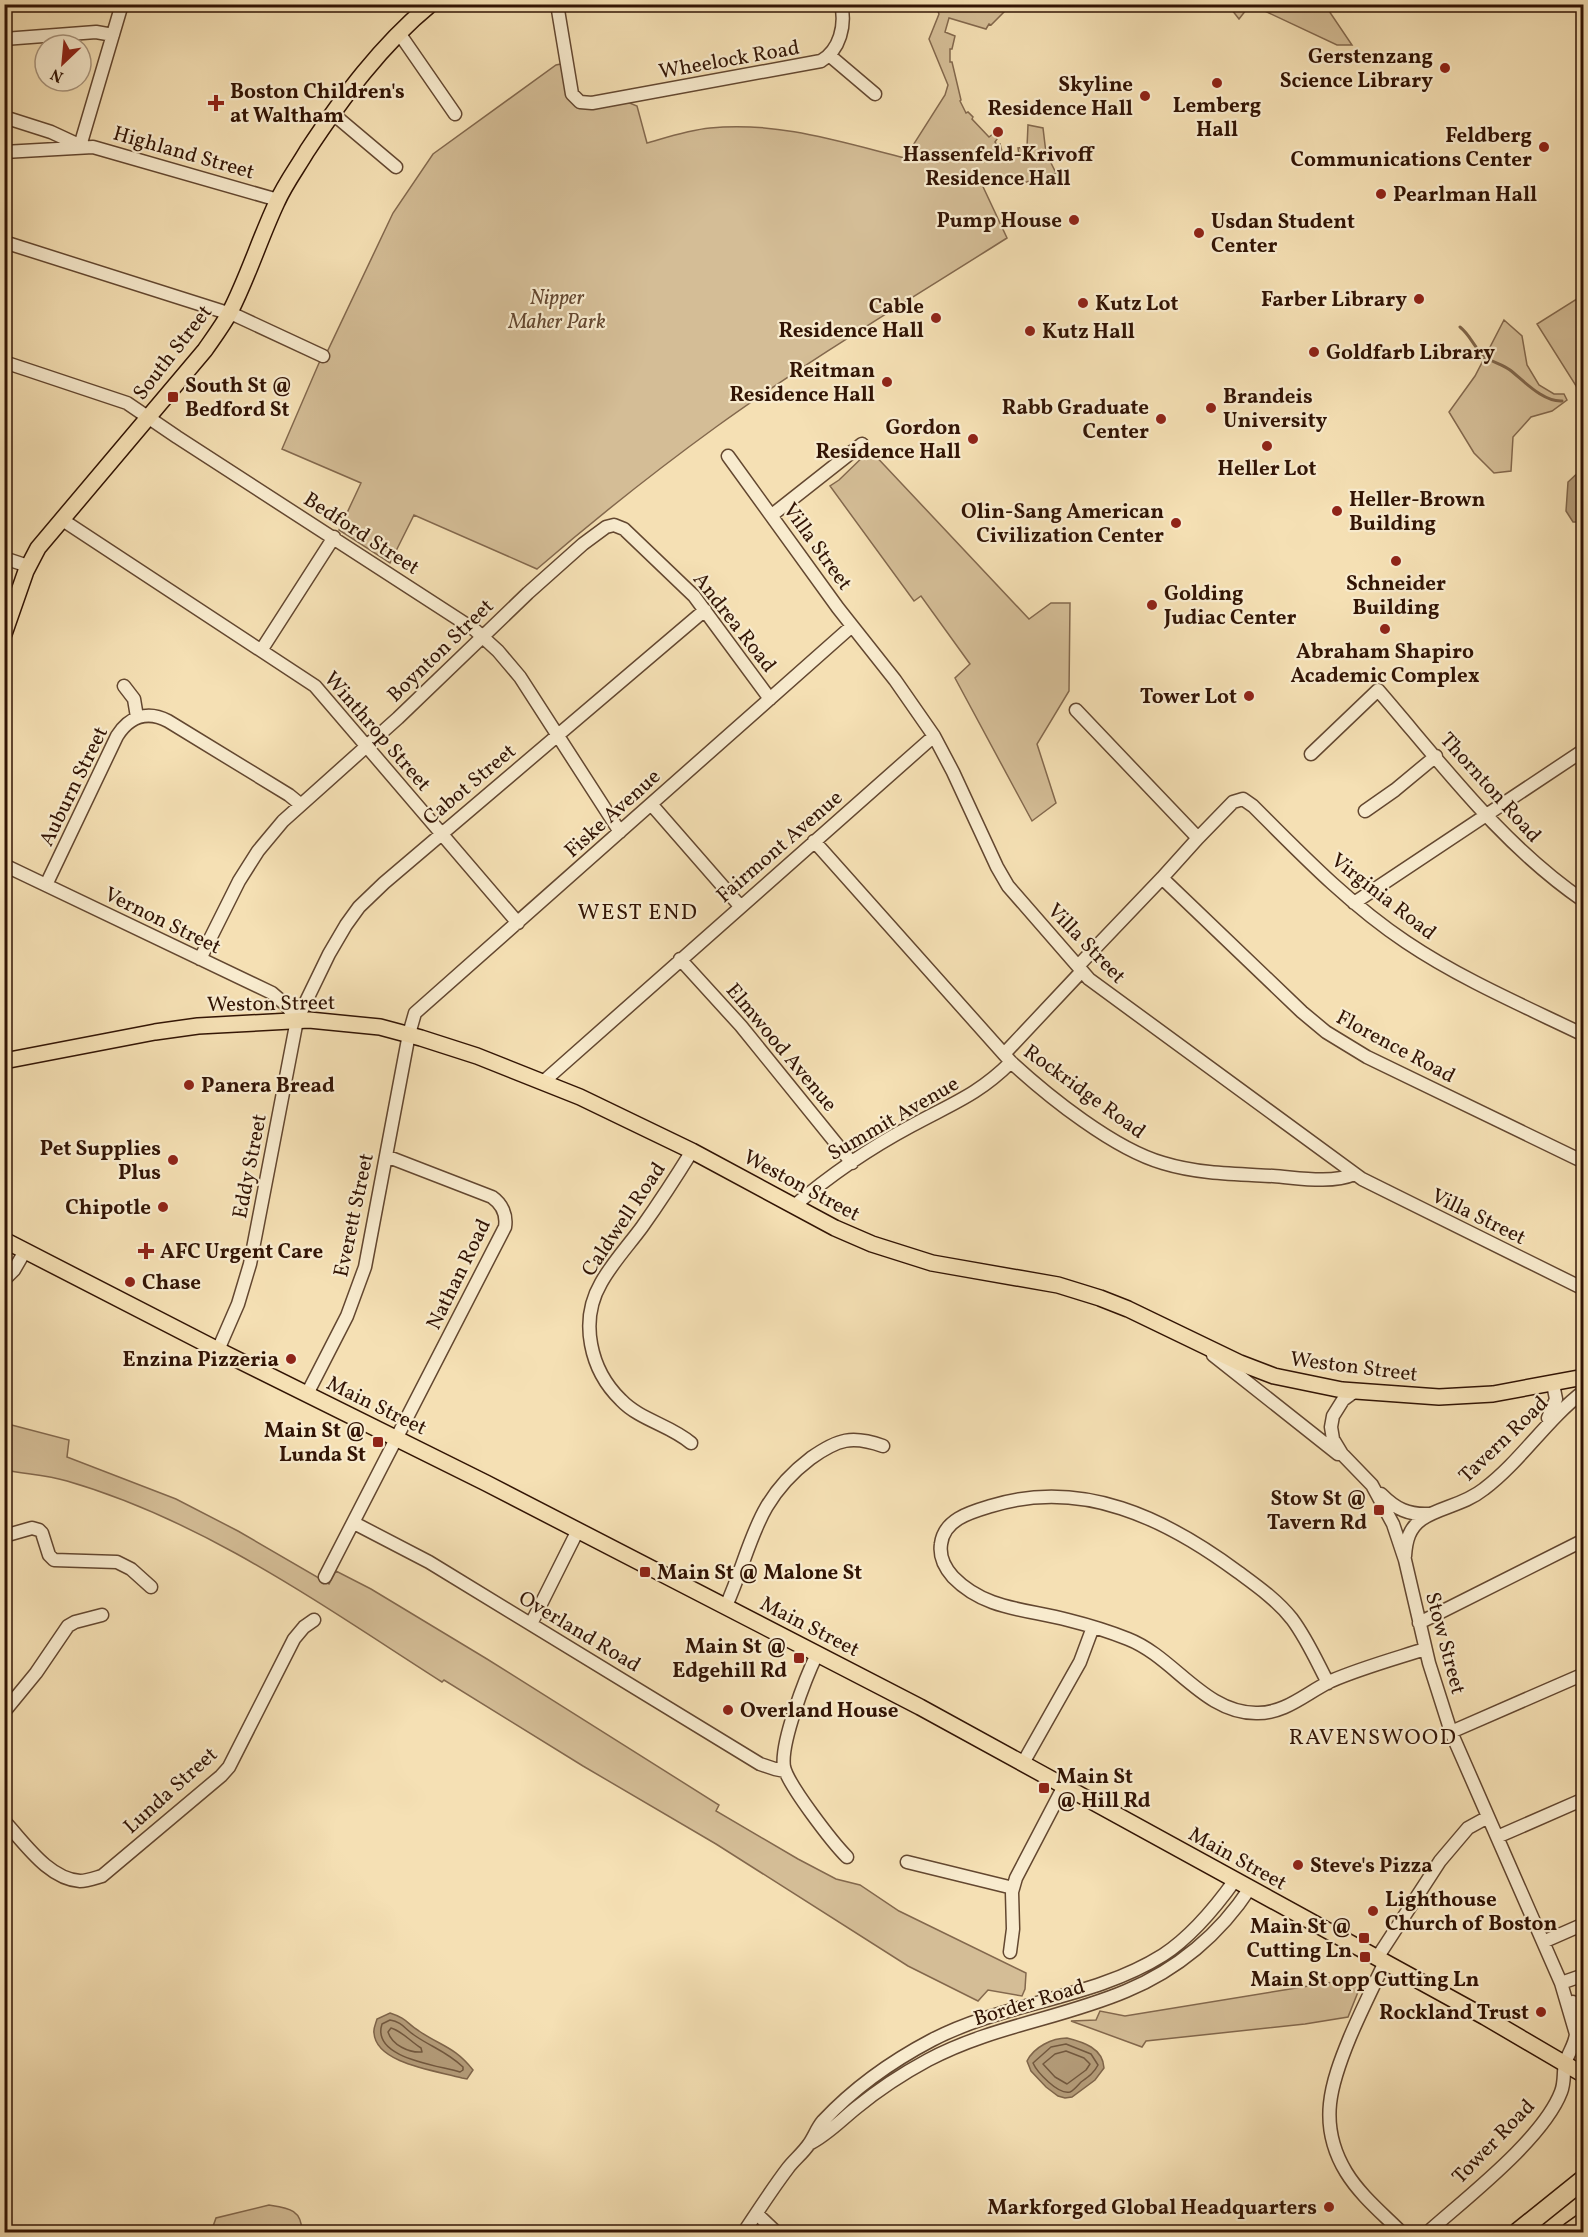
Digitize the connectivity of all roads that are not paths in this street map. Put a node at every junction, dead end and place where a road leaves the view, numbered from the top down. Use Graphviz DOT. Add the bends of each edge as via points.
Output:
graph roads {
  1 [pos="122,4"];
  2 [pos="431,4"];
  3 [pos="557,4"];
  4 [pos="842,4"];
  5 [pos="399,33"];
  6 [pos="113,34"];
  7 [pos="4,39"];
  8 [pos="829,55"];
  9 [pos="875,94"];
  10 [pos="332,113"];
  11 [pos="455,114"];
  12 [pos="4,117"];
  13 [pos="80,146"];
  14 [pos="4,152"];
  15 [pos="396,167"];
  16 [pos="278,200"];
  17 [pos="4,242"];
  18 [pos="229,314"];
  19 [pos="323,356"];
  20 [pos="4,362"];
  21 [pos="148,416"];
  22 [pos="862,444"];
  23 [pos="728,456"];
  24 [pos="772,516"];
  25 [pos="61,519"];
  26 [pos="614,525"];
  27 [pos="334,537"];
  28 [pos="4,558"];
  29 [pos="28,566"];
  30 [pos="705,610"];
  31 [pos="852,626"];
  32 [pos="4,634"];
  33 [pos="483,636"];
  34 [pos="262,650"];
  35 [pos="124,686"];
  36 [pos="770,699"];
  37 [pos="1076,710"];
  38 [pos="137,717"];
  39 [pos="557,735"];
  40 [pos="934,736"];
  41 [pos="367,746"];
  42 [pos="1584,750"];
  43 [pos="1311,754"];
  44 [pos="1436,756"];
  45 [pos="1239,799"];
  46 [pos="300,804"];
  47 [pos="651,804"];
  48 [pos="1365,811"];
  49 [pos="1486,816"];
  50 [pos="620,832"];
  51 [pos="441,833"];
  52 [pos="1198,838"];
  53 [pos="814,841"];
  54 [pos="4,865"];
  55 [pos="1162,878"];
  56 [pos="46,885"];
  57 [pos="1584,901"];
  58 [pos="1354,903"];
  59 [pos="740,906"];
  60 [pos="518,923"];
  61 [pos="200,959"];
  62 [pos="680,959"];
  63 [pos="1080,969"];
  64 [pos="297,1020"];
  65 [pos="409,1034"];
  66 [pos="1584,1035"];
  67 [pos="1007,1058"];
  68 [pos="4,1061"];
  69 [pos="543,1082"];
  70 [pos="692,1151"];
  71 [pos="386,1156"];
  72 [pos="1584,1162"];
  73 [pos="852,1163"];
  74 [pos="1355,1174"];
  75 [pos="794,1206"];
  76 [pos="4,1240"];
  77 [pos="24,1251"];
  78 [pos="4,1280"];
  79 [pos="1584,1289"];
  80 [pos="1190,1339"];
  81 [pos="218,1350"];
  82 [pos="1584,1377"];
  83 [pos="1553,1384"];
  84 [pos="1584,1391"];
  85 [pos="1354,1392"];
  86 [pos="307,1394"];
  87 [pos="1542,1430"];
  88 [pos="397,1439"];
  89 [pos="691,1443"];
  90 [pos="883,1446"];
  91 [pos="1350,1462"];
  92 [pos="1366,1478"];
  93 [pos="1432,1514"];
  94 [pos="354,1523"];
  95 [pos="578,1530"];
  96 [pos="4,1536"];
  97 [pos="1584,1540"];
  98 [pos="1405,1560"];
  99 [pos="325,1576"];
  100 [pos="151,1587"];
  101 [pos="726,1606"];
  102 [pos="102,1615"];
  103 [pos="314,1620"];
  104 [pos="1419,1623"];
  105 [pos="531,1624"];
  106 [pos="1093,1627"];
  107 [pos="1425,1649"];
  108 [pos="817,1654"];
  109 [pos="1584,1674"];
  110 [pos="1328,1683"];
  111 [pos="4,1712"];
  112 [pos="1451,1732"];
  113 [pos="1023,1763"];
  114 [pos="785,1771"];
  115 [pos="1064,1786"];
  116 [pos="1584,1799"];
  117 [pos="1488,1817"];
  118 [pos="4,1821"];
  119 [pos="1497,1837"];
  120 [pos="847,1857"];
  121 [pos="907,1862"];
  122 [pos="1234,1880"];
  123 [pos="1013,1888"];
  124 [pos="1250,1888"];
  125 [pos="1584,1924"];
  126 [pos="1543,1942"];
  127 [pos="1010,1952"];
  128 [pos="1381,1960"];
  129 [pos="1584,1975"];
  130 [pos="1561,1983"];
  131 [pos="1584,2020"];
  132 [pos="1566,2064"];
  133 [pos="1584,2074"];
  134 [pos="809,2144"];
  135 [pos="1584,2179"];
  136 [pos="757,2214"];
  137 [pos="1584,2222"];
  138 [pos="744,2232"];
  139 [pos="776,2232"];
  140 [pos="1401,2232"];
  141 [pos="1428,2232"];
  142 [pos="1518,2232"];
  143 [pos="1570,2232"];
  1 -- 6 [label="street"];
  2 -- 5 [label="main road, South Street"];
  3 -- 8 [label="street, Wheelock Road" via="571,90 580,102 601,102 810,64"];
  4 -- 8 [label="street, Wheelock Road" via="842,31"];
  5 -- 10 [label="main road, South Street"];
  5 -- 11 [label="street"];
  6 -- 7 [label="street"];
  6 -- 13 [label="street"];
  8 -- 9 [label="street"];
  10 -- 15 [label="street"];
  10 -- 16 [label="main road, South Street"];
  12 -- 13 [label="street, Highland Street"];
  13 -- 14 [label="street, Highland Street"];
  13 -- 16 [label="street, Highland Street"];
  16 -- 18 [label="main road, South Street"];
  17 -- 18 [label="street"];
  18 -- 19 [label="street"];
  18 -- 21 [label="main road, South Street" via="205,350"];
  20 -- 21 [label="street, Bedford Street" via="127,403"];
  21 -- 25 [label="main road, South Street"];
  21 -- 27 [label="street, Bedford Street"];
  22 -- 24 [label="street"];
  23 -- 24 [label="street, Villa Street"];
  24 -- 31 [label="street, Villa Street"];
  25 -- 29 [label="main road, South Street"];
  25 -- 34 [label="street, Winthrop Street"];
  26 -- 30 [label="street, Andrea Road" via="624,529"];
  26 -- 33 [label="street, Boynton Street" via="590,538"];
  27 -- 33 [label="street, Bedford Street"];
  27 -- 34 [label="street"];
  28 -- 29 [label="street"];
  29 -- 32 [label="main road, South Street"];
  30 -- 36 [label="street, Andrea Road"];
  30 -- 39 [label="street, Cabot Street"];
  31 -- 36 [label="street, Fiske Avenue"];
  31 -- 40 [label="street, Villa Street"];
  33 -- 39 [label="street, Bedford Street" via="520,677"];
  33 -- 41 [label="street, Boynton Street"];
  34 -- 41 [label="street, Winthrop Street" via="315,686"];
  35 -- 38 [label="street" via="134,699"];
  36 -- 47 [label="street, Fiske Avenue"];
  37 -- 52 [label="street"];
  38 -- 46 [label="street, Auburn Street" via="154,716 168,721"];
  38 -- 56 [label="street, Auburn Street" via="117,736"];
  39 -- 50 [label="street, Bedford Street"];
  39 -- 51 [label="street, Cabot Street"];
  40 -- 53 [label="street, Fairmont Avenue"];
  40 -- 63 [label="street, Villa Street" via="1002,877"];
  41 -- 46 [label="street, Boynton Street"];
  41 -- 51 [label="street, Winthrop Street"];
  42 -- 49 [label="street"];
  43 -- 44 [label="street, Thornton Road" via="1378,690"];
  44 -- 48 [label="street"];
  44 -- 49 [label="street, Thornton Road"];
  45 -- 52 [label="street, Summit Avenue"];
  45 -- 58 [label="street, Virginia Road" via="1253,806"];
  46 -- 61 [label="street, Boynton Street" via="249,864"];
  47 -- 50 [label="street, Fiske Avenue"];
  47 -- 59 [label="street"];
  49 -- 57 [label="street, Thornton Road" via="1523,854"];
  49 -- 58 [label="street"];
  50 -- 60 [label="street, Fiske Avenue"];
  51 -- 60 [label="street, Winthrop Street"];
  51 -- 64 [label="street, Cabot Street" via="355,912 333,946"];
  52 -- 55 [label="street, Summit Avenue"];
  53 -- 59 [label="street, Fairmont Avenue"];
  53 -- 67 [label="street, Rockridge Road"];
  54 -- 56 [label="street, Vernon Street"];
  55 -- 63 [label="street, Summit Avenue"];
  55 -- 72 [label="street, Florence Road" via="1326,1032 1367,1057"];
  56 -- 61 [label="street, Vernon Street"];
  58 -- 66 [label="street, Virginia Road" via="1426,955"];
  59 -- 62 [label="street, Fairmont Avenue"];
  60 -- 65 [label="street, Fiske Avenue" via="417,1010"];
  61 -- 64 [label="street, Vernon Street" via="275,995"];
  62 -- 69 [label="street, Fairmont Avenue"];
  62 -- 73 [label="street, Elmwood Avenue" via="741,1026"];
  63 -- 67 [label="street, Summit Avenue"];
  63 -- 74 [label="street, Villa Street" via="1105,993"];
  64 -- 65 [label="main road, Weston Street" via="352,1023"];
  64 -- 68 [label="main road, Weston Street" via="176,1028"];
  64 -- 81 [label="street, Eddy Street" via="250,1264"];
  65 -- 69 [label="main road, Weston Street"];
  65 -- 71 [label="street, Everett Street"];
  67 -- 73 [label="street, Summit Avenue" via="976,1092"];
  67 -- 74 [label="street, Rockridge Road" via="1114,1140 1163,1163 1240,1174 1329,1179"];
  69 -- 70 [label="main road, Weston Street"];
  70 -- 75 [label="main road, Weston Street"];
  70 -- 89 [label="street, Caldwell Road" via="601,1283 592,1303 589,1332 597,1366 622,1401"];
  71 -- 86 [label="street, Everett Street" via="359,1286"];
  71 -- 88 [label="street, Nathan Road" via="492,1197 502,1208 506,1223"];
  73 -- 75 [label="street, Summit Avenue"];
  74 -- 79 [label="street, Villa Street"];
  75 -- 80 [label="main road, Weston Street" via="899,1254 1083,1292"];
  76 -- 77 [label="main road, Main Street"];
  77 -- 78 [label="street"];
  77 -- 81 [label="main road, Main Street"];
  80 -- 85 [label="main road, Weston Street" via="1274,1376"];
  80 -- 91 [label="street"];
  81 -- 86 [label="main road, Main Street"];
  82 -- 83 [label="main road, Weston Street"];
  83 -- 85 [label="main road, Weston Street" via="1453,1397"];
  83 -- 87 [label="street" via="1555,1403"];
  84 -- 87 [label="street, Tavern Road"];
  85 -- 91 [label="street, Stow Street" via="1337,1408 1331,1427 1337,1447"];
  86 -- 88 [label="main road, Main Street"];
  87 -- 93 [label="street, Tavern Road" via="1485,1488"];
  88 -- 94 [label="street"];
  88 -- 95 [label="main road, Main Street"];
  90 -- 101 [label="street" via="859,1439 839,1442 789,1477 759,1519"];
  91 -- 92 [label="street, Stow Street"];
  92 -- 93 [label="street" via="1399,1509"];
  92 -- 98 [label="street, Stow Street" via="1385,1508"];
  93 -- 98 [label="street, Tavern Road" via="1410,1532"];
  94 -- 99 [label="street"];
  94 -- 105 [label="street, Overland Road" via="429,1562"];
  95 -- 101 [label="main road, Main Street"];
  95 -- 105 [label="street"];
  96 -- 100 [label="street" via="32,1528 39,1530 54,1560 117,1563 131,1569"];
  97 -- 104 [label="street"];
  98 -- 104 [label="street, Stow Street"];
  101 -- 108 [label="main road, Main Street"];
  102 -- 111 [label="street" via="68,1626"];
  103 -- 118 [label="street, Lunda Street" via="294,1639 229,1767 102,1876 81,1881 60,1875 38,1858"];
  104 -- 107 [label="street, Stow Street"];
  105 -- 114 [label="street, Overland Road" via="760,1764"];
  106 -- 110 [label="street" via="1150,1650 1212,1699 1236,1710 1259,1713 1281,1709"];
  106 -- 110 [label="street" via="1002,1607 975,1595 944,1564 940,1547 946,1531 966,1515 1025,1498 1087,1498 1121,1507 1186,1537 1266,1593 1293,1620"];
  106 -- 113 [label="street" via="1080,1662"];
  107 -- 110 [label="street"];
  107 -- 112 [label="street, Stow Street"];
  108 -- 113 [label="main road, Main Street"];
  108 -- 114 [label="street" via="788,1736"];
  109 -- 112 [label="street"];
  112 -- 117 [label="street, Stow Street"];
  113 -- 115 [label="main road, Main Street"];
  114 -- 120 [label="street"];
  115 -- 122 [label="main road, Main Street"];
  115 -- 123 [label="street"];
  116 -- 119 [label="street"];
  117 -- 119 [label="street, Stow Street"];
  117 -- 128 [label="street" via="1468,1828 1437,1865"];
  119 -- 126 [label="street, Stow Street"];
  121 -- 123 [label="street"];
  122 -- 124 [label="main road, Main Street"];
  122 -- 134 [label="street, Border Road" via="1192,1932 1164,1954 1108,1981 993,2015 933,2039 885,2068 846,2099 821,2123"];
  123 -- 127 [label="street"];
  124 -- 128 [label="main road, Main Street"];
  124 -- 134 [label="street, Border Road" via="1209,1938 1160,1975 1125,1992 986,2034 947,2050 888,2084"];
  125 -- 126 [label="street"];
  126 -- 130 [label="street, Stow Street"];
  128 -- 132 [label="main road, Main Street"];
  128 -- 140 [label="street" via="1338,2067 1330,2091 1329,2113 1333,2143 1344,2169"];
  129 -- 130 [label="street"];
  130 -- 131 [label="street, Stow Street"];
  130 -- 132 [label="street, Stow Street" via="1576,2034"];
  132 -- 133 [label="main road, Main Street"];
  132 -- 141 [label="street, Tower Road" via="1558,2098 1532,2135"];
  134 -- 136 [label="street, Border Road"];
  135 -- 142 [label="highway"];
  136 -- 138 [label="street, Border Road"];
  136 -- 139 [label="street"];
  137 -- 143 [label="highway"];
}
